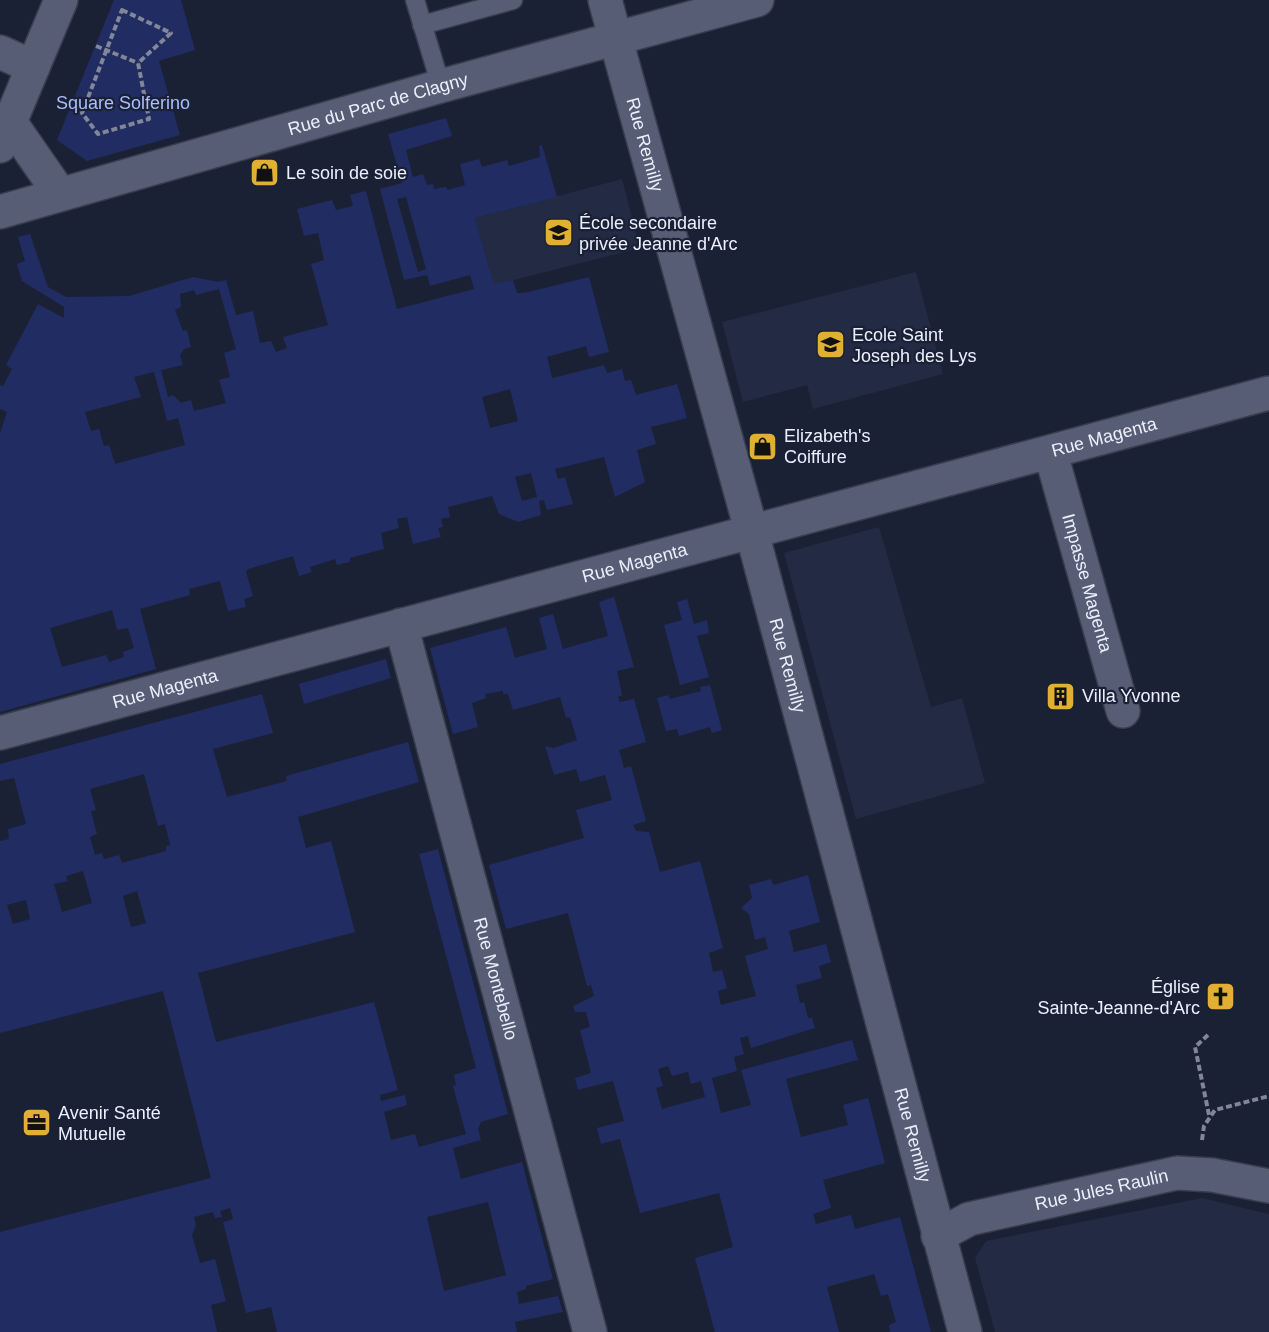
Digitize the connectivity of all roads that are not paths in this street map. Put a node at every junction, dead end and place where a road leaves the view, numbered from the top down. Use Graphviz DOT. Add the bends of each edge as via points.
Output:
graph roads {
  1 [pos="62,0"];
  2 [pos="415,0"];
  3 [pos="513,0"];
  4 [pos="605,0"];
  5 [pos="757,0"];
  6 [pos="422,25"];
  7 [pos="616,39"];
  8 [pos="0,52"];
  9 [pos="33,67"];
  10 [pos="441,86"];
  11 [pos="5,134"];
  12 [pos="60,194"];
  13 [pos="0,212"];
  14 [pos="1269,393"];
  15 [pos="1051,454"];
  16 [pos="751,532"];
  17 [pos="401,625"];
  18 [pos="1123,711"];
  19 [pos="0,733"];
  20 [pos="1269,1186"];
  21 [pos="938,1236"];
  22 [pos="590,1332"];
  23 [pos="964,1332"];
  1 -- 9 [label="street"];
  2 -- 6 [label="lane"];
  3 -- 6 [label="lane"];
  4 -- 7 [label="street, Rue Remilly"];
  5 -- 7 [label="street, Rue du Parc de Clagny"];
  6 -- 10 [label="lane"];
  7 -- 10 [label="street, Rue du Parc de Clagny"];
  7 -- 16 [label="street, Rue Remilly"];
  8 -- 9 [label="street"];
  9 -- 11 [label="street"];
  10 -- 12 [label="street, Rue du Parc de Clagny"];
  11 -- 12 [label="street"];
  12 -- 13 [label="street, Rue du Parc de Clagny"];
  14 -- 15 [label="street, Rue Magenta"];
  15 -- 16 [label="street, Rue Magenta"];
  15 -- 18 [label="street, Impasse Magenta"];
  16 -- 17 [label="street, Rue Magenta"];
  16 -- 21 [label="street, Rue Remilly"];
  17 -- 19 [label="street, Rue Magenta"];
  17 -- 22 [label="street, Rue Montebello"];
  20 -- 21 [label="street, Rue Jules Raulin" via="1177,1173 969,1220"];
  21 -- 23 [label="street, Rue Remilly"];
}
